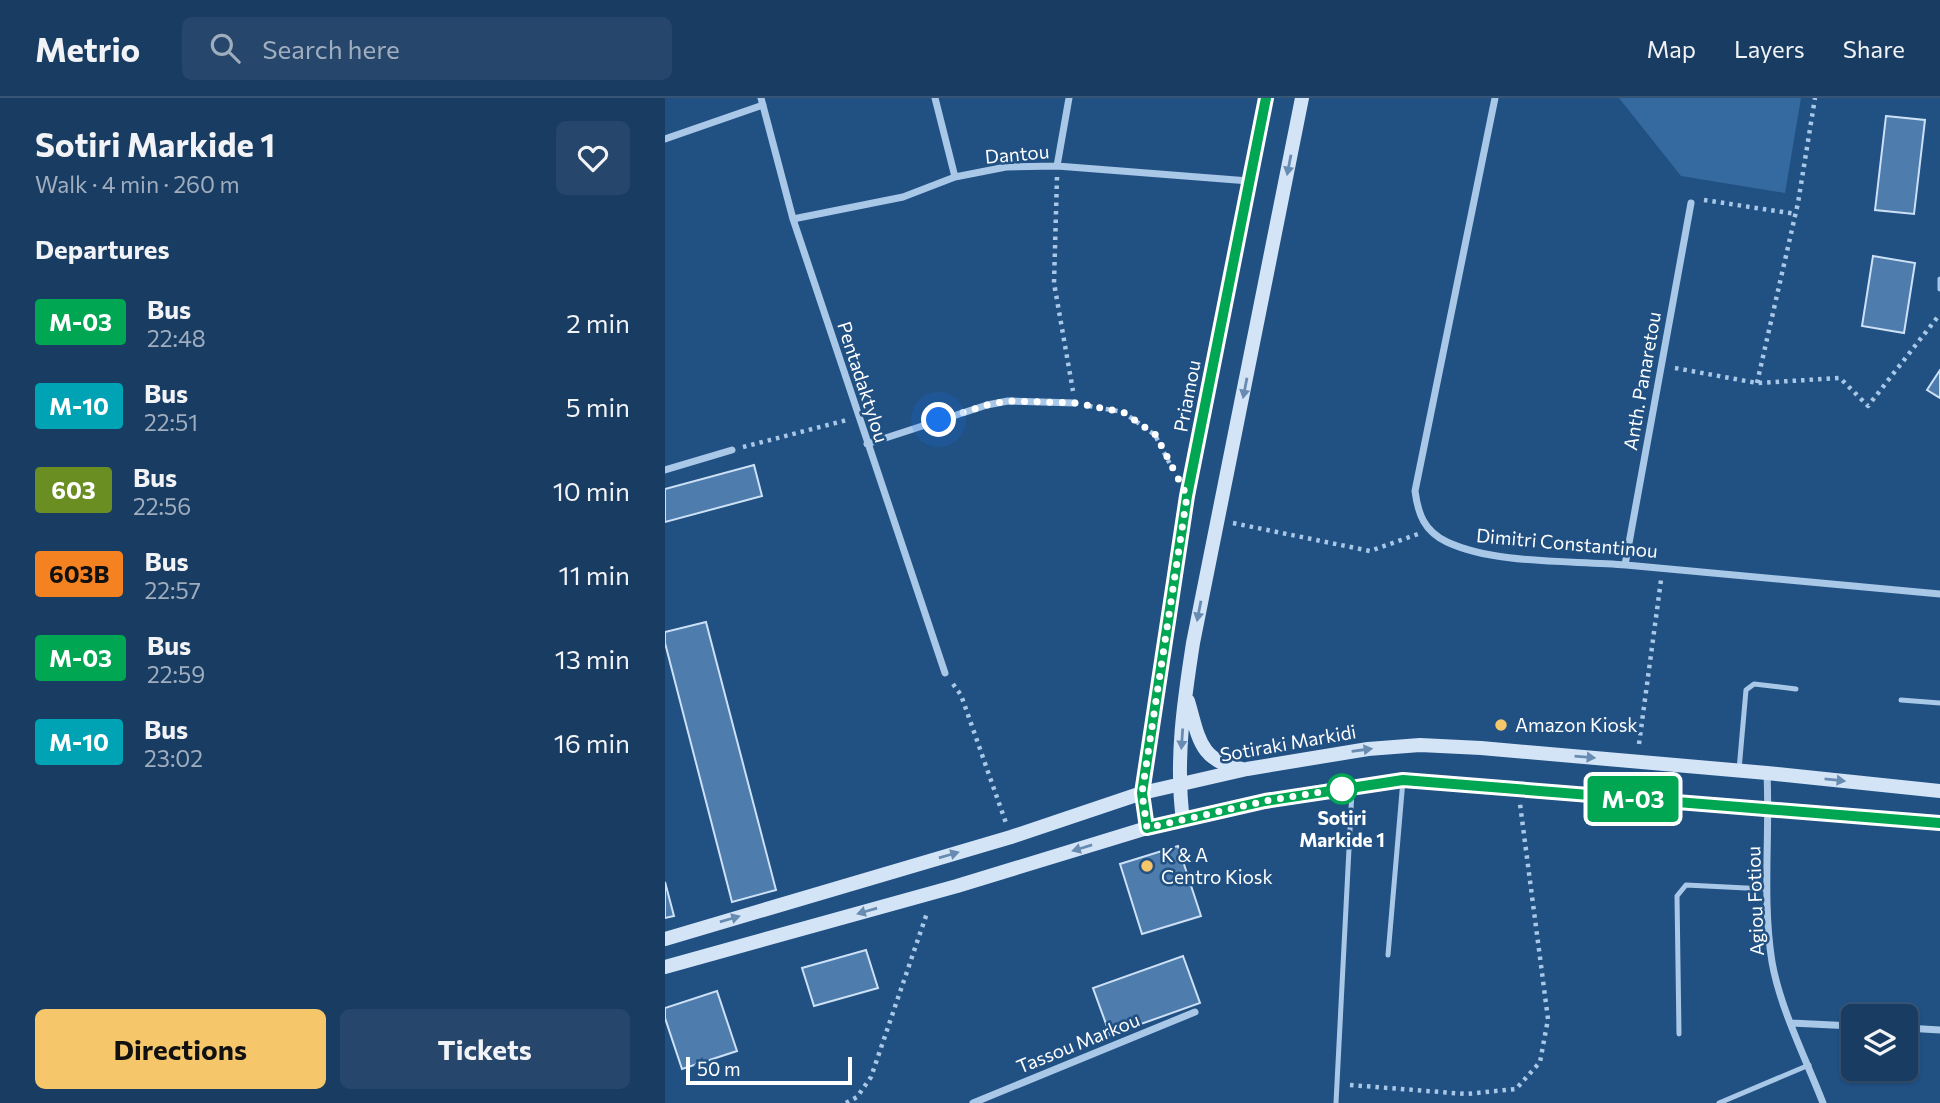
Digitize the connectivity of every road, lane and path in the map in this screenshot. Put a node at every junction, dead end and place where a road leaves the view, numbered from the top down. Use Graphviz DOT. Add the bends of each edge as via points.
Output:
graph roads {
  1 [pos="935,98"];
  2 [pos="1069,98"];
  3 [pos="1266,98"];
  4 [pos="1302,98"];
  5 [pos="1495,98"];
  6 [pos="1815,98"];
  7 [pos="762,102"];
  8 [pos="665,139"];
  9 [pos="1057,166"];
  10 [pos="955,177"];
  11 [pos="1249,181"];
  12 [pos="1691,203"];
  13 [pos="1796,214"];
  14 [pos="793,219"];
  15 [pos="1940,279"];
  16 [pos="1940,289"];
  17 [pos="1940,314"];
  18 [pos="1660,365"];
  19 [pos="1757,383"];
  20 [pos="1075,403"];
  21 [pos="857,417"];
  22 [pos="867,443"];
  23 [pos="732,450"];
  24 [pos="665,470"];
  25 [pos="1187,496"];
  26 [pos="1218,520"];
  27 [pos="1428,530"];
  28 [pos="1625,565"];
  29 [pos="1662,568"];
  30 [pos="1940,594"];
  31 [pos="945,673"];
  32 [pos="1796,689"];
  33 [pos="1185,693"];
  34 [pos="1901,700"];
  35 [pos="1940,703"];
  36 [pos="1637,761"];
  37 [pos="1247,769"];
  38 [pos="1739,770"];
  39 [pos="1767,773"];
  40 [pos="1403,780"];
  41 [pos="1178,784"];
  42 [pos="1352,787"];
  43 [pos="1518,789"];
  44 [pos="1940,791"];
  45 [pos="1142,793"];
  46 [pos="1769,809"];
  47 [pos="1183,820"];
  48 [pos="1940,823"];
  49 [pos="1147,828"];
  50 [pos="1011,836"];
  51 [pos="1766,889"];
  52 [pos="934,892"];
  53 [pos="665,939"];
  54 [pos="1388,955"];
  55 [pos="665,967"];
  56 [pos="1195,1012"];
  57 [pos="1791,1023"];
  58 [pos="1841,1025"];
  59 [pos="1918,1029"];
  60 [pos="1940,1030"];
  61 [pos="1679,1034"];
  62 [pos="1809,1065"];
  63 [pos="1337,1085"];
  64 [pos="846,1103"];
  65 [pos="973,1103"];
  66 [pos="1336,1103"];
  67 [pos="1719,1103"];
  68 [pos="1823,1103"];
  1 -- 10 [label="street"];
  2 -- 9 [label="street"];
  3 -- 11 [label="street, Priamou"];
  4 -- 26 [label="street, one-way"];
  5 -- 27 [label="street" via="1415,491 1418,512"];
  6 -- 13 [label="path"];
  7 -- 8 [label="street"];
  7 -- 14 [label="street, Pentadaktylou"];
  9 -- 10 [label="street, Dantou" via="1006,167"];
  9 -- 11 [label="street, Dantou"];
  9 -- 20 [label="path" via="1054,284"];
  10 -- 14 [label="street, Dantou" via="903,197"];
  11 -- 25 [label="street, Priamou"];
  12 -- 13 [label="path" via="1703,200"];
  12 -- 18 [label="street, Anth. Panaretou"];
  13 -- 19 [label="path"];
  14 -- 21 [label="street, Pentadaktylou"];
  15 -- 16 [label="lane"];
  17 -- 19 [label="path" via="1868,406 1840,378"];
  18 -- 19 [label="path"];
  18 -- 28 [label="street, Anth. Panaretou"];
  20 -- 22 [label="street" via="1008,401 987,405"];
  20 -- 25 [label="path" via="1123,412 1156,435"];
  21 -- 22 [label="street, Pentadaktylou"];
  21 -- 23 [label="path"];
  22 -- 31 [label="street, Pentadaktylou"];
  23 -- 24 [label="street"];
  25 -- 45 [label="street, Priamou"];
  26 -- 27 [label="path" via="1370,551"];
  26 -- 33 [label="street, one-way"];
  27 -- 28 [label="street, Dimitri Constantinou" via="1455,545 1491,556"];
  28 -- 29 [label="street, Dimitri Constantinou"];
  29 -- 30 [label="street, Dimitri Constantinou"];
  29 -- 36 [label="path"];
  31 -- 50 [label="path" via="961,695"];
  32 -- 38 [label="lane" via="1753,684 1746,690"];
  33 -- 37 [label="street" via="1208,754 1218,762"];
  33 -- 41 [label="street, one-way"];
  34 -- 35 [label="lane"];
  37 -- 36 [label="street, Sotiraki Markidi, one-way" via="1420,744"];
  36 -- 38 [label="street, Sotiraki Markidi"];
  37 -- 41 [label="street, Sotiraki Markidi"];
  38 -- 39 [label="street, Sotiraki Markidi"];
  39 -- 44 [label="street, Sotiraki Markidi, one-way"];
  39 -- 46 [label="street, Agiou Fotiou"];
  40 -- 42 [label="street"];
  40 -- 43 [label="street"];
  40 -- 54 [label="lane"];
  41 -- 45 [label="street, Sotiraki Markidi"];
  41 -- 47 [label="street"];
  42 -- 47 [label="street"];
  42 -- 63 [label="lane"];
  43 -- 46 [label="street"];
  43 -- 63 [label="path" via="1548,1018 1540,1062 1516,1089 1466,1094"];
  45 -- 49 [label="street, Priamou"];
  45 -- 50 [label="street, Sotiraki Markidi"];
  46 -- 48 [label="street"];
  46 -- 51 [label="street, Agiou Fotiou"];
  47 -- 49 [label="street"];
  49 -- 52 [label="street, one-way"];
  53 -- 50 [label="street, Sotiraki Markidi, one-way"];
  51 -- 57 [label="street, Agiou Fotiou" via="1772,963"];
  51 -- 61 [label="lane" via="1686,885 1677,896"];
  52 -- 55 [label="street, one-way"];
  52 -- 64 [label="path" via="871,1077 857,1097"];
  56 -- 65 [label="street, Tassou Markou"];
  57 -- 58 [label="street"];
  57 -- 62 [label="street, Agiou Fotiou"];
  59 -- 60 [label="street"];
  62 -- 67 [label="lane"];
  62 -- 68 [label="street, Agiou Fotiou"];
  63 -- 66 [label="lane"];
}
